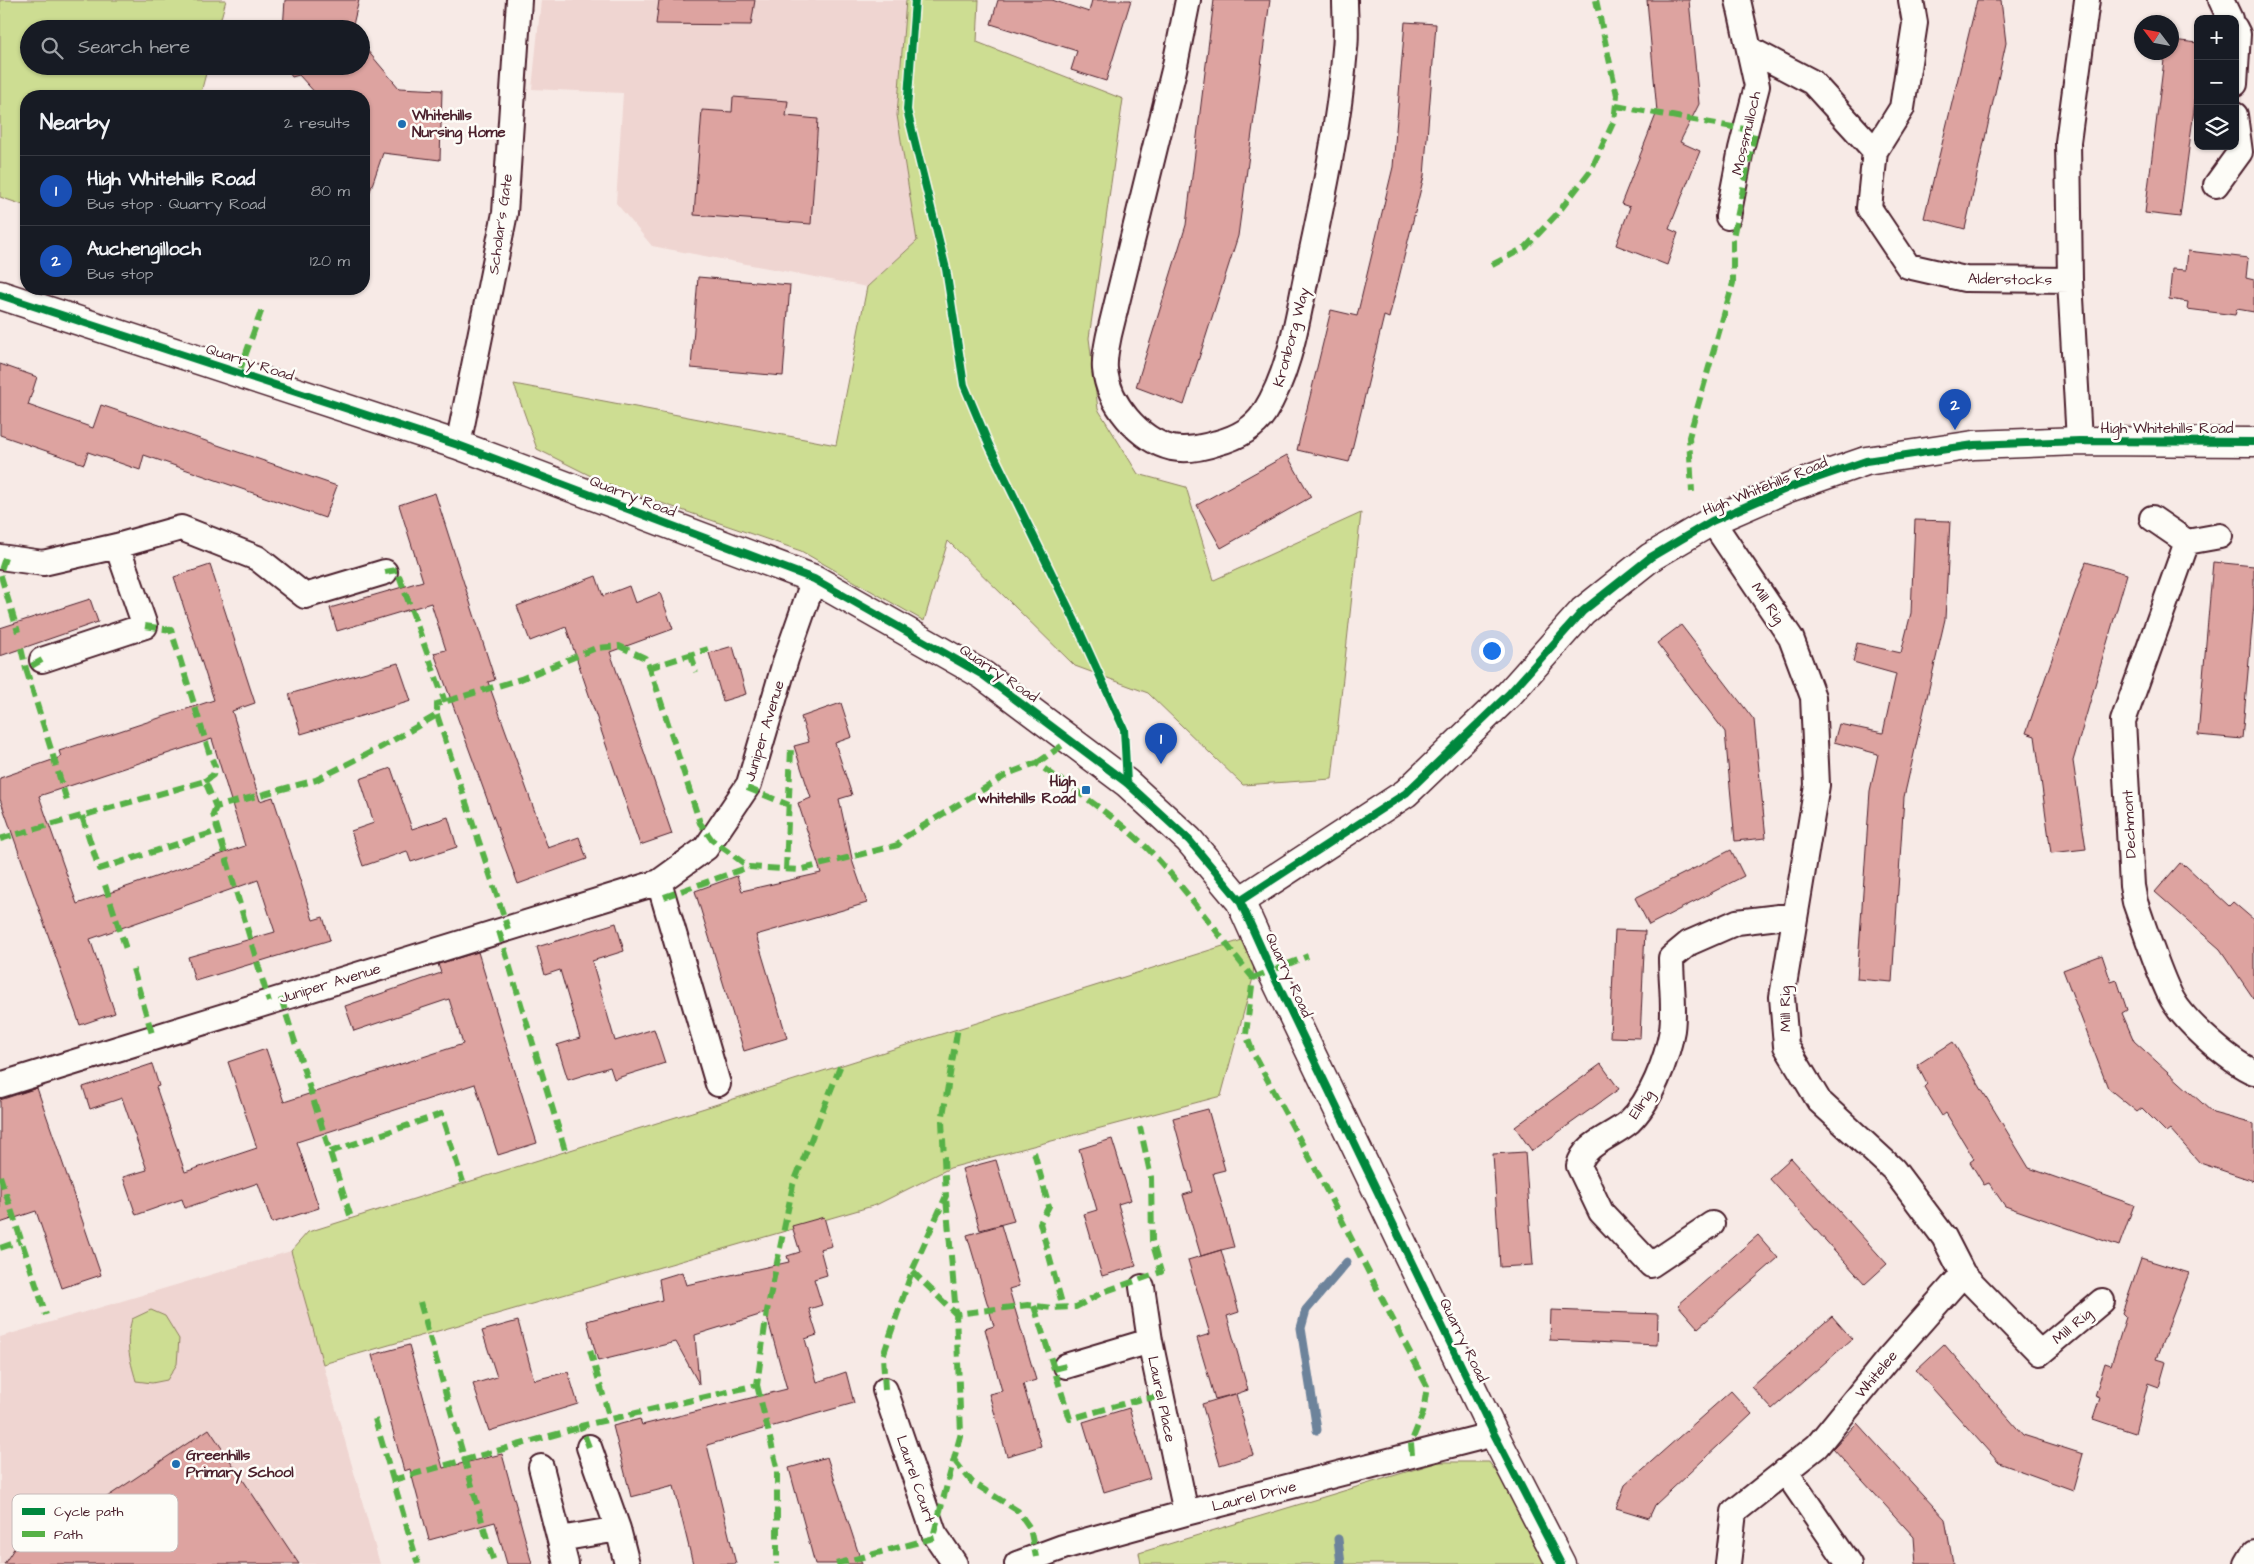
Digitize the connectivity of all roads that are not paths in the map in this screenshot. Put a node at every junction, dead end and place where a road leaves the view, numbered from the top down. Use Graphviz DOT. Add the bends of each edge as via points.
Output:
graph roads {
  1 [pos="519,0"];
  2 [pos="1188,0"];
  3 [pos="1345,0"];
  4 [pos="1738,0"];
  5 [pos="1911,0"];
  6 [pos="2087,0"];
  7 [pos="2220,0"];
  8 [pos="2228,15"];
  9 [pos="1749,49"];
  10 [pos="2239,127"];
  11 [pos="1875,152"];
  12 [pos="2247,153"];
  13 [pos="2216,185"];
  14 [pos="1728,217"];
  15 [pos="2070,280"];
  16 [pos="0,295"];
  17 [pos="2079,441"];
  18 [pos="2254,442"];
  19 [pos="458,444"];
  20 [pos="2152,518"];
  21 [pos="1712,521"];
  22 [pos="2220,536"];
  23 [pos="2187,542"];
  24 [pos="117,546"];
  25 [pos="0,557"];
  26 [pos="385,572"];
  27 [pos="814,579"];
  28 [pos="42,660"];
  29 [pos="659,882"];
  30 [pos="1240,901"];
  31 [pos="1795,915"];
  32 [pos="2254,1072"];
  33 [pos="0,1084"];
  34 [pos="718,1084"];
  35 [pos="1712,1224"];
  36 [pos="1962,1274"];
  37 [pos="1142,1287"];
  38 [pos="2102,1301"];
  39 [pos="1150,1341"];
  40 [pos="1066,1366"];
  41 [pos="885,1390"];
  42 [pos="1494,1434"];
  43 [pos="589,1447"];
  44 [pos="541,1467"];
  45 [pos="1785,1471"];
  46 [pos="1186,1513"];
  47 [pos="618,1529"];
  48 [pos="560,1539"];
  49 [pos="2254,1552"];
  50 [pos="566,1564"];
  51 [pos="627,1564"];
  52 [pos="955,1564"];
  53 [pos="1017,1564"];
  54 [pos="1561,1564"];
  55 [pos="1728,1564"];
  56 [pos="1849,1564"];
  57 [pos="2247,1564"];
  1 -- 19 [label="street, Scholar's Gate" via="505,213"];
  2 -- 3 [label="street, Kronborg Way" via="1174,70 1108,335 1105,368 1110,387 1128,418 1141,432 1173,448 1214,444 1244,433 1255,425 1277,391 1292,341 1330,167 1345,48"];
  4 -- 9 [label="street, Mossmulloch"];
  5 -- 11 [label="street, Alderstocks" via="1914,22 1902,108"];
  6 -- 15 [label="street" via="2068,142"];
  7 -- 8 [label="street"];
  9 -- 11 [label="street" via="1812,82"];
  9 -- 14 [label="street, Mossmulloch" via="1757,86"];
  10 -- 12 [label="street"];
  11 -- 15 [label="street, Alderstocks" via="1869,208 1908,266 1965,279"];
  12 -- 13 [label="street"];
  15 -- 17 [label="street"];
  16 -- 19 [label="street, Quarry Road"];
  17 -- 18 [label="street, High Whitehills Road"];
  17 -- 21 [label="street, High Whitehills Road" via="1974,445 1866,461 1788,488"];
  19 -- 27 [label="street, Quarry Road"];
  20 -- 23 [label="street"];
  21 -- 30 [label="street, High Whitehills Road" via="1650,558 1583,611 1509,694 1406,793"];
  21 -- 31 [label="street, Mill Rig" via="1791,638 1812,697 1817,785"];
  22 -- 23 [label="street"];
  23 -- 32 [label="street, Dechmont" via="2123,721 2132,886 2170,997 2192,1024 2221,1051"];
  24 -- 25 [label="street" via="43,563"];
  24 -- 26 [label="street" via="181,528 257,558 305,596"];
  24 -- 28 [label="street" via="146,626"];
  27 -- 29 [label="street, Juniper Avenue" via="786,659 749,784 706,848"];
  27 -- 30 [label="street, Quarry Road" via="984,675 1127,782 1189,840"];
  29 -- 33 [label="street, Juniper Avenue"];
  29 -- 34 [label="street"];
  30 -- 42 [label="street, Quarry Road"];
  31 -- 35 [label="street, Ellrig" via="1737,922 1689,943 1671,958 1672,1030 1661,1070 1646,1101 1629,1122 1596,1143 1580,1160 1579,1166 1600,1212 1651,1265"];
  31 -- 36 [label="street, Mill Rig" via="1782,997 1786,1046 1819,1101 1893,1169 1944,1237"];
  36 -- 38 [label="street, Mill Rig" via="2040,1353"];
  36 -- 45 [label="street, Whitelee" via="1886,1360 1817,1446"];
  37 -- 39 [label="street"];
  39 -- 40 [label="street, Laurel Place"];
  39 -- 46 [label="street, Laurel Place"];
  41 -- 52 [label="street, Laurel Court" via="934,1533"];
  42 -- 46 [label="street, Laurel Drive"];
  42 -- 54 [label="street, Quarry Road"];
  43 -- 47 [label="street"];
  44 -- 48 [label="street"];
  45 -- 55 [label="street, Whitelee" via="1734,1512"];
  45 -- 56 [label="street"];
  46 -- 53 [label="street, Laurel Drive" via="1063,1547"];
  47 -- 48 [label="street"];
  47 -- 51 [label="street"];
  48 -- 50 [label="street"];
  49 -- 57 [label="street"];
}
